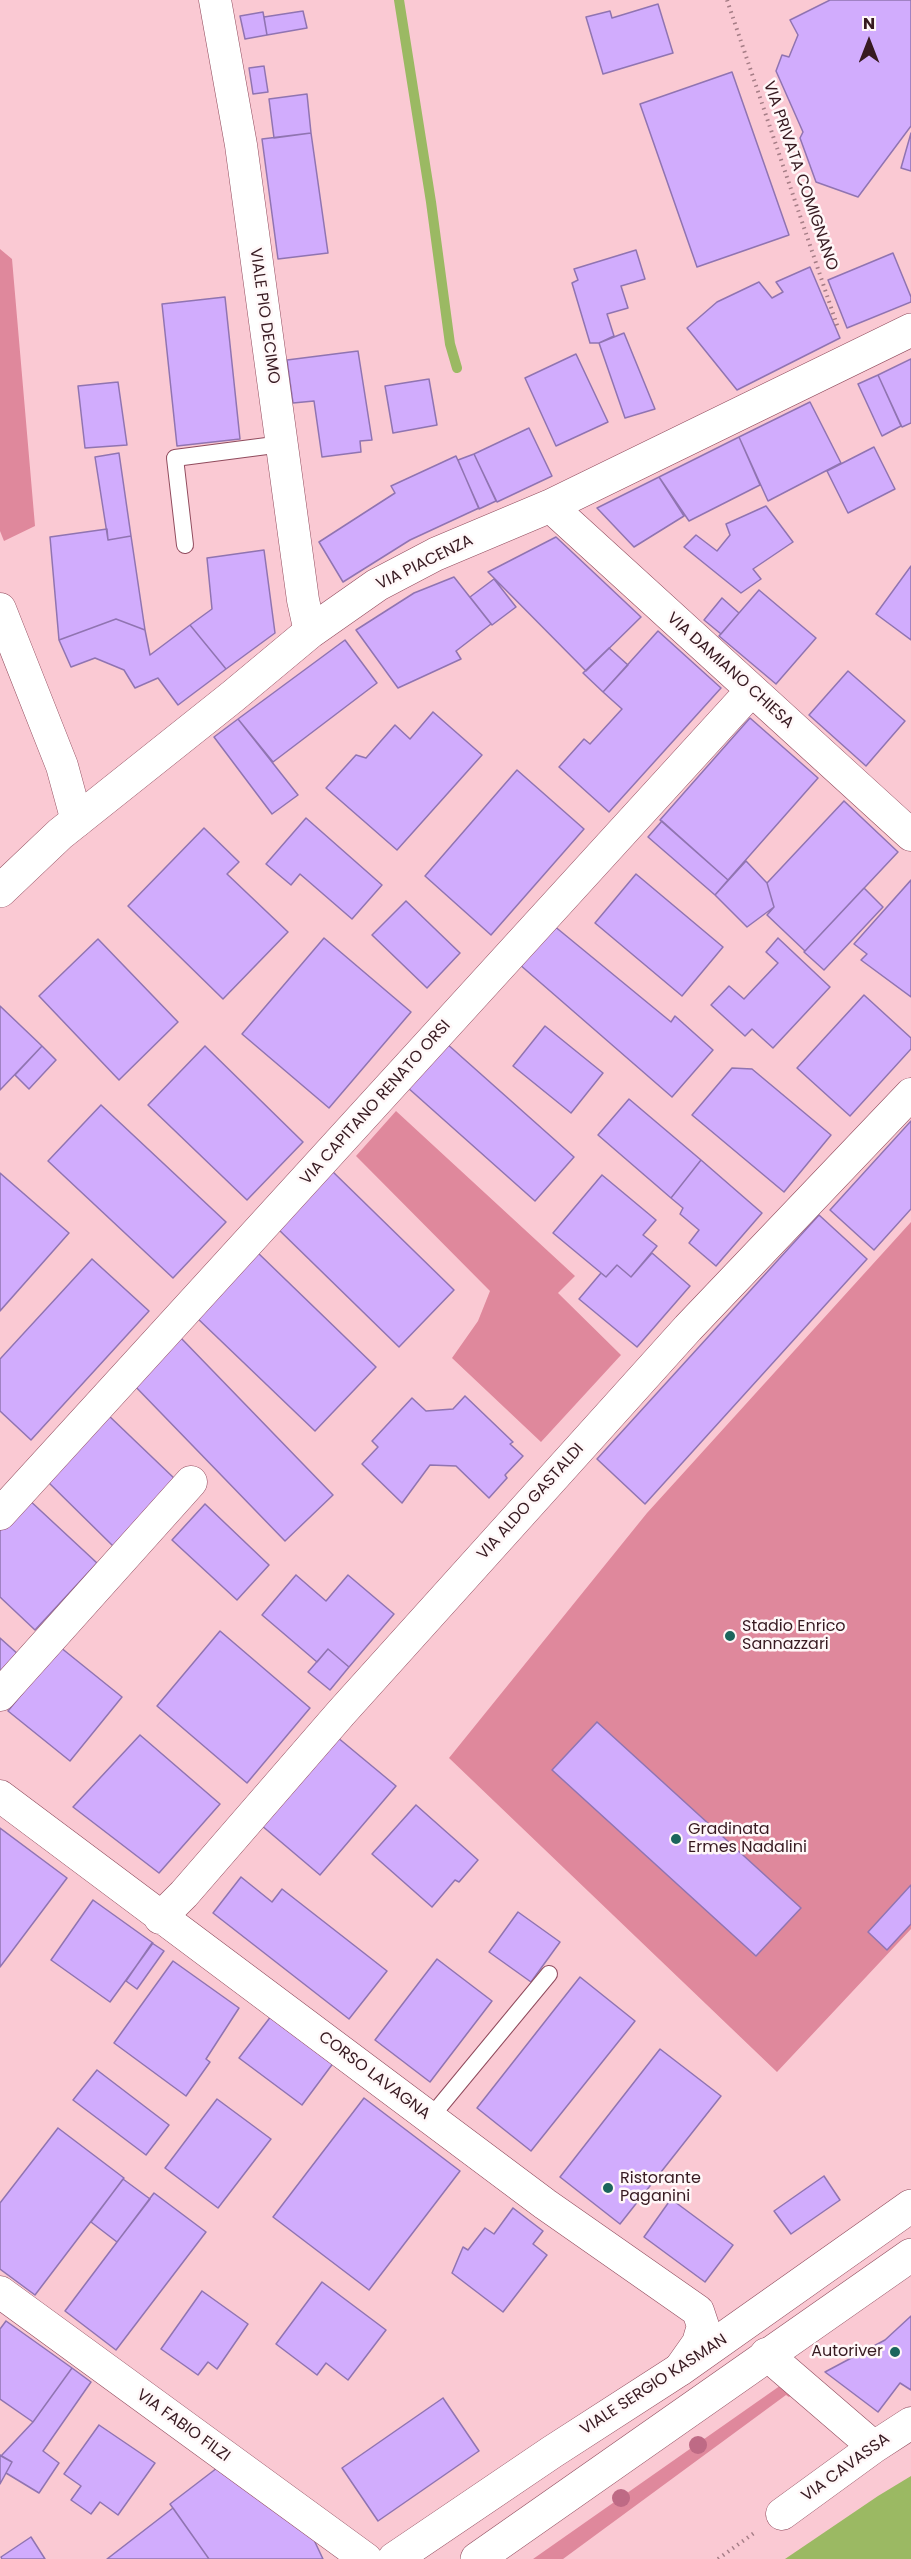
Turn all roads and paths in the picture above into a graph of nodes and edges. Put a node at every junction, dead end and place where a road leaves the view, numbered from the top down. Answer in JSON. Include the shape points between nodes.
{"nodes":[{"id":1,"x":215,"y":0,"type":"edge"},
{"id":2,"x":727,"y":0,"type":"edge"},
{"id":3,"x":911,"y":330,"type":"edge"},
{"id":4,"x":849,"y":360,"type":"junction"},
{"id":5,"x":282,"y":444,"type":"junction"},
{"id":6,"x":550,"y":506,"type":"junction"},
{"id":7,"x":184,"y":545,"type":"dead end"},
{"id":8,"x":0,"y":609,"type":"edge"},
{"id":9,"x":310,"y":632,"type":"junction"},
{"id":10,"x":751,"y":691,"type":"junction"},
{"id":11,"x":77,"y":821,"type":"junction"},
{"id":12,"x":911,"y":835,"type":"edge"},
{"id":13,"x":0,"y":891,"type":"edge"},
{"id":14,"x":911,"y":1094,"type":"edge"},
{"id":15,"x":191,"y":1482,"type":"dead end"},
{"id":16,"x":0,"y":1514,"type":"edge"},
{"id":17,"x":0,"y":1695,"type":"edge"},
{"id":18,"x":0,"y":1796,"type":"edge"},
{"id":19,"x":160,"y":1918,"type":"junction"},
{"id":20,"x":549,"y":1974,"type":"dead end"},
{"id":21,"x":430,"y":2118,"type":"junction"},
{"id":22,"x":911,"y":2206,"type":"edge"},
{"id":23,"x":911,"y":2255,"type":"edge"},
{"id":24,"x":0,"y":2292,"type":"edge"},
{"id":25,"x":766,"y":2354,"type":"junction"},
{"id":26,"x":679,"y":2370,"type":"junction"},
{"id":27,"x":911,"y":2423,"type":"edge"},
{"id":28,"x":874,"y":2447,"type":"junction"},
{"id":29,"x":782,"y":2514,"type":"joint"},
{"id":30,"x":366,"y":2559,"type":"edge"},
{"id":31,"x":393,"y":2559,"type":"edge"},
{"id":32,"x":477,"y":2559,"type":"edge"},
{"id":33,"x":717,"y":2559,"type":"edge"}],
"edges":[{"from":1,"to":5,"type":"street","name":"VIALE PIO DECIMO","via":[[241,145]]},
{"from":2,"to":4,"type":"path","name":"VIA PRIVATA COMIGNANO"},
{"from":3,"to":4,"type":"main road","name":"VIA PIACENZA"},
{"from":4,"to":6,"type":"main road","name":"VIA PIACENZA"},
{"from":5,"to":7,"type":"lane","via":[[175,458]]},
{"from":5,"to":9,"type":"street","name":"VIALE PIO DECIMO"},
{"from":6,"to":9,"type":"main road","name":"VIA PIACENZA","via":[[436,554],[377,585]]},
{"from":6,"to":10,"type":"street","name":"VIA DAMIANO CHIESA"},
{"from":8,"to":11,"type":"street","via":[[62,766]]},
{"from":9,"to":11,"type":"main road","name":"VIA PIACENZA"},
{"from":10,"to":12,"type":"street","name":"VIA DAMIANO CHIESA"},
{"from":10,"to":16,"type":"street","name":"VIA CAPITANO RENATO ORSI"},
{"from":11,"to":13,"type":"main road","name":"VIA PIACENZA"},
{"from":14,"to":19,"type":"street","name":"VIA ALDO GASTALDI","via":[[688,1328]]},
{"from":15,"to":17,"type":"street"},
{"from":18,"to":19,"type":"street","name":"CORSO LAVAGNA"},
{"from":19,"to":21,"type":"street","name":"CORSO LAVAGNA"},
{"from":20,"to":21,"type":"lane"},
{"from":21,"to":26,"type":"street","name":"CORSO LAVAGNA","via":[[698,2311],[703,2326],[701,2335]]},
{"from":22,"to":26,"type":"main road","name":"VIALE SERGIO KASMAN"},
{"from":23,"to":25,"type":"main road"},
{"from":24,"to":30,"type":"street","name":"VIA FABIO FILZI"},
{"from":25,"to":28,"type":"street"},
{"from":25,"to":32,"type":"main road"},
{"from":26,"to":31,"type":"main road","name":"VIALE SERGIO KASMAN"},
{"from":27,"to":28,"type":"street","name":"VIA CAVASSA"},
{"from":28,"to":29,"type":"street","name":"VIA CAVASSA"},
{"from":29,"to":33,"type":"path"}]}
